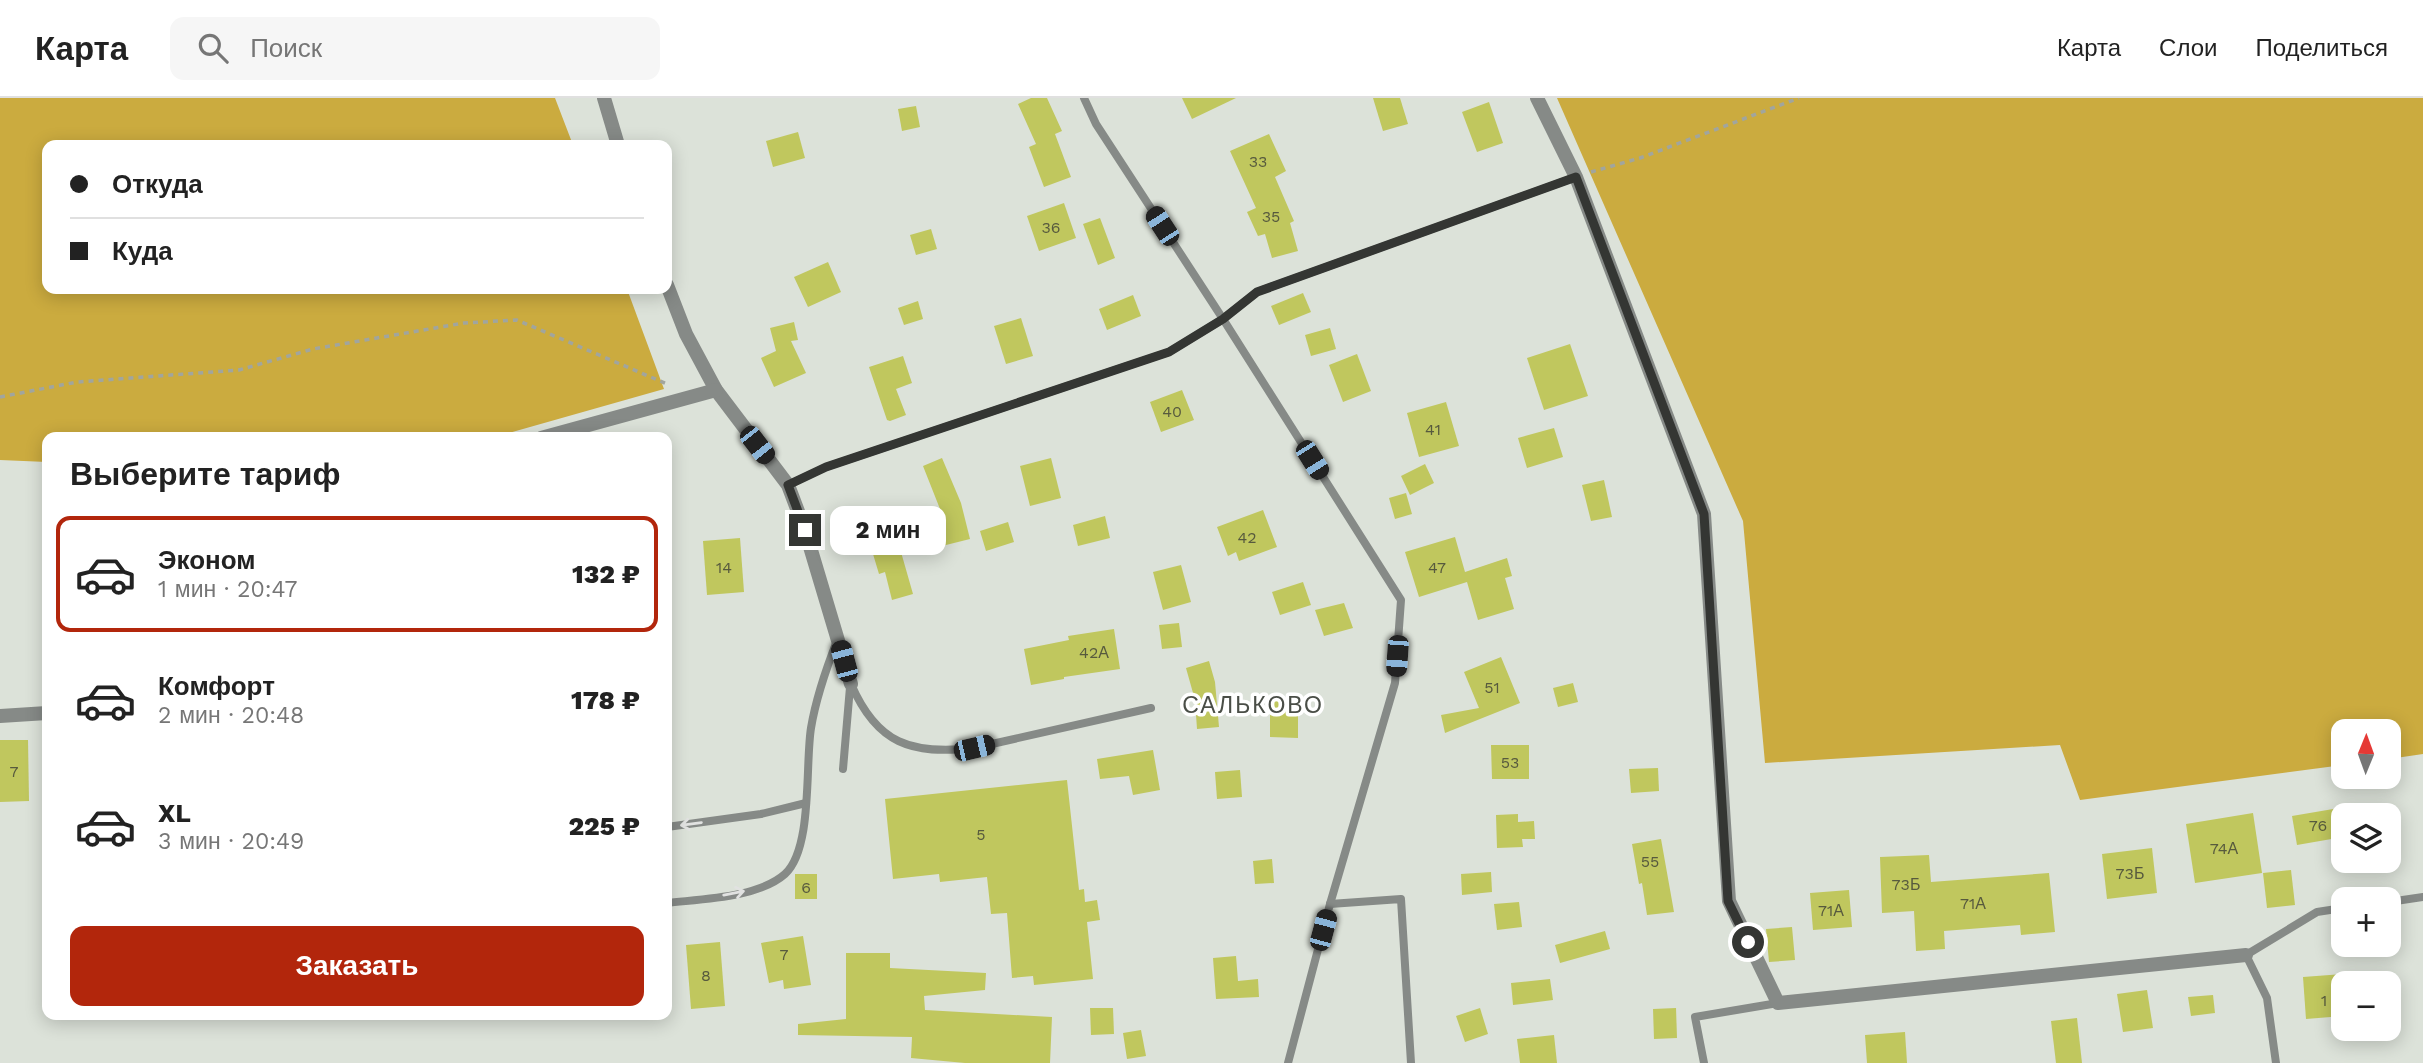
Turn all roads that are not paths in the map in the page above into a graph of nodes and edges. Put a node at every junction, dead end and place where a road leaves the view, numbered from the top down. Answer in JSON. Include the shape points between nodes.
{"nodes":[{"id":1,"x":604,"y":98,"type":"edge"},
{"id":2,"x":1084,"y":98,"type":"edge"},
{"id":3,"x":1537,"y":98,"type":"edge"},
{"id":4,"x":617,"y":140,"type":"edge"},
{"id":5,"x":1576,"y":177,"type":"junction"},
{"id":6,"x":671,"y":294,"type":"edge"},
{"id":7,"x":1223,"y":319,"type":"junction"},
{"id":8,"x":716,"y":390,"type":"junction"},
{"id":9,"x":563,"y":432,"type":"edge"},
{"id":10,"x":788,"y":485,"type":"junction"},
{"id":11,"x":838,"y":638,"type":"junction"},
{"id":12,"x":850,"y":684,"type":"junction"},
{"id":13,"x":1151,"y":708,"type":"dead end"},
{"id":14,"x":42,"y":713,"type":"edge"},
{"id":15,"x":0,"y":716,"type":"edge"},
{"id":16,"x":844,"y":769,"type":"dead end"},
{"id":17,"x":806,"y":803,"type":"junction"},
{"id":18,"x":672,"y":826,"type":"edge"},
{"id":19,"x":2423,"y":897,"type":"edge"},
{"id":20,"x":2401,"y":900,"type":"edge"},
{"id":21,"x":672,"y":902,"type":"edge"},
{"id":22,"x":1330,"y":904,"type":"junction"},
{"id":23,"x":2331,"y":910,"type":"edge"},
{"id":24,"x":2246,"y":955,"type":"junction"},
{"id":25,"x":1778,"y":1003,"type":"junction"},
{"id":26,"x":1288,"y":1063,"type":"edge"},
{"id":27,"x":1411,"y":1063,"type":"edge"},
{"id":28,"x":1704,"y":1063,"type":"edge"},
{"id":29,"x":2277,"y":1063,"type":"edge"}],
"edges":[{"from":1,"to":4,"type":"street"},
{"from":2,"to":7,"type":"lane","via":[[1096,124]]},
{"from":3,"to":5,"type":"street"},
{"from":5,"to":7,"type":"lane","via":[[1257,292]]},
{"from":5,"to":25,"type":"street","via":[[1704,514],[1728,901]]},
{"from":6,"to":8,"type":"street"},
{"from":7,"to":10,"type":"lane","via":[[1169,352],[826,467]]},
{"from":7,"to":22,"type":"lane","via":[[1401,600],[1395,683]]},
{"from":8,"to":9,"type":"street"},
{"from":8,"to":10,"type":"street"},
{"from":10,"to":11,"type":"street"},
{"from":11,"to":12,"type":"street"},
{"from":11,"to":17,"type":"lane","via":[[815,709]]},
{"from":12,"to":13,"type":"lane","via":[[860,706],[887,735],[905,745],[933,750],[974,748]]},
{"from":12,"to":16,"type":"lane"},
{"from":14,"to":15,"type":"street"},
{"from":17,"to":18,"type":"lane","one_way":true},
{"from":21,"to":17,"type":"lane","one_way":true,"via":[[759,888],[787,872],[801,843]]},
{"from":19,"to":20,"type":"lane"},
{"from":22,"to":26,"type":"lane"},
{"from":22,"to":27,"type":"lane","via":[[1401,900]]},
{"from":23,"to":24,"type":"lane","via":[[2317,912]]},
{"from":24,"to":25,"type":"street"},
{"from":24,"to":29,"type":"lane","via":[[2267,998]]},
{"from":25,"to":28,"type":"lane","via":[[1695,1017]]}]}
